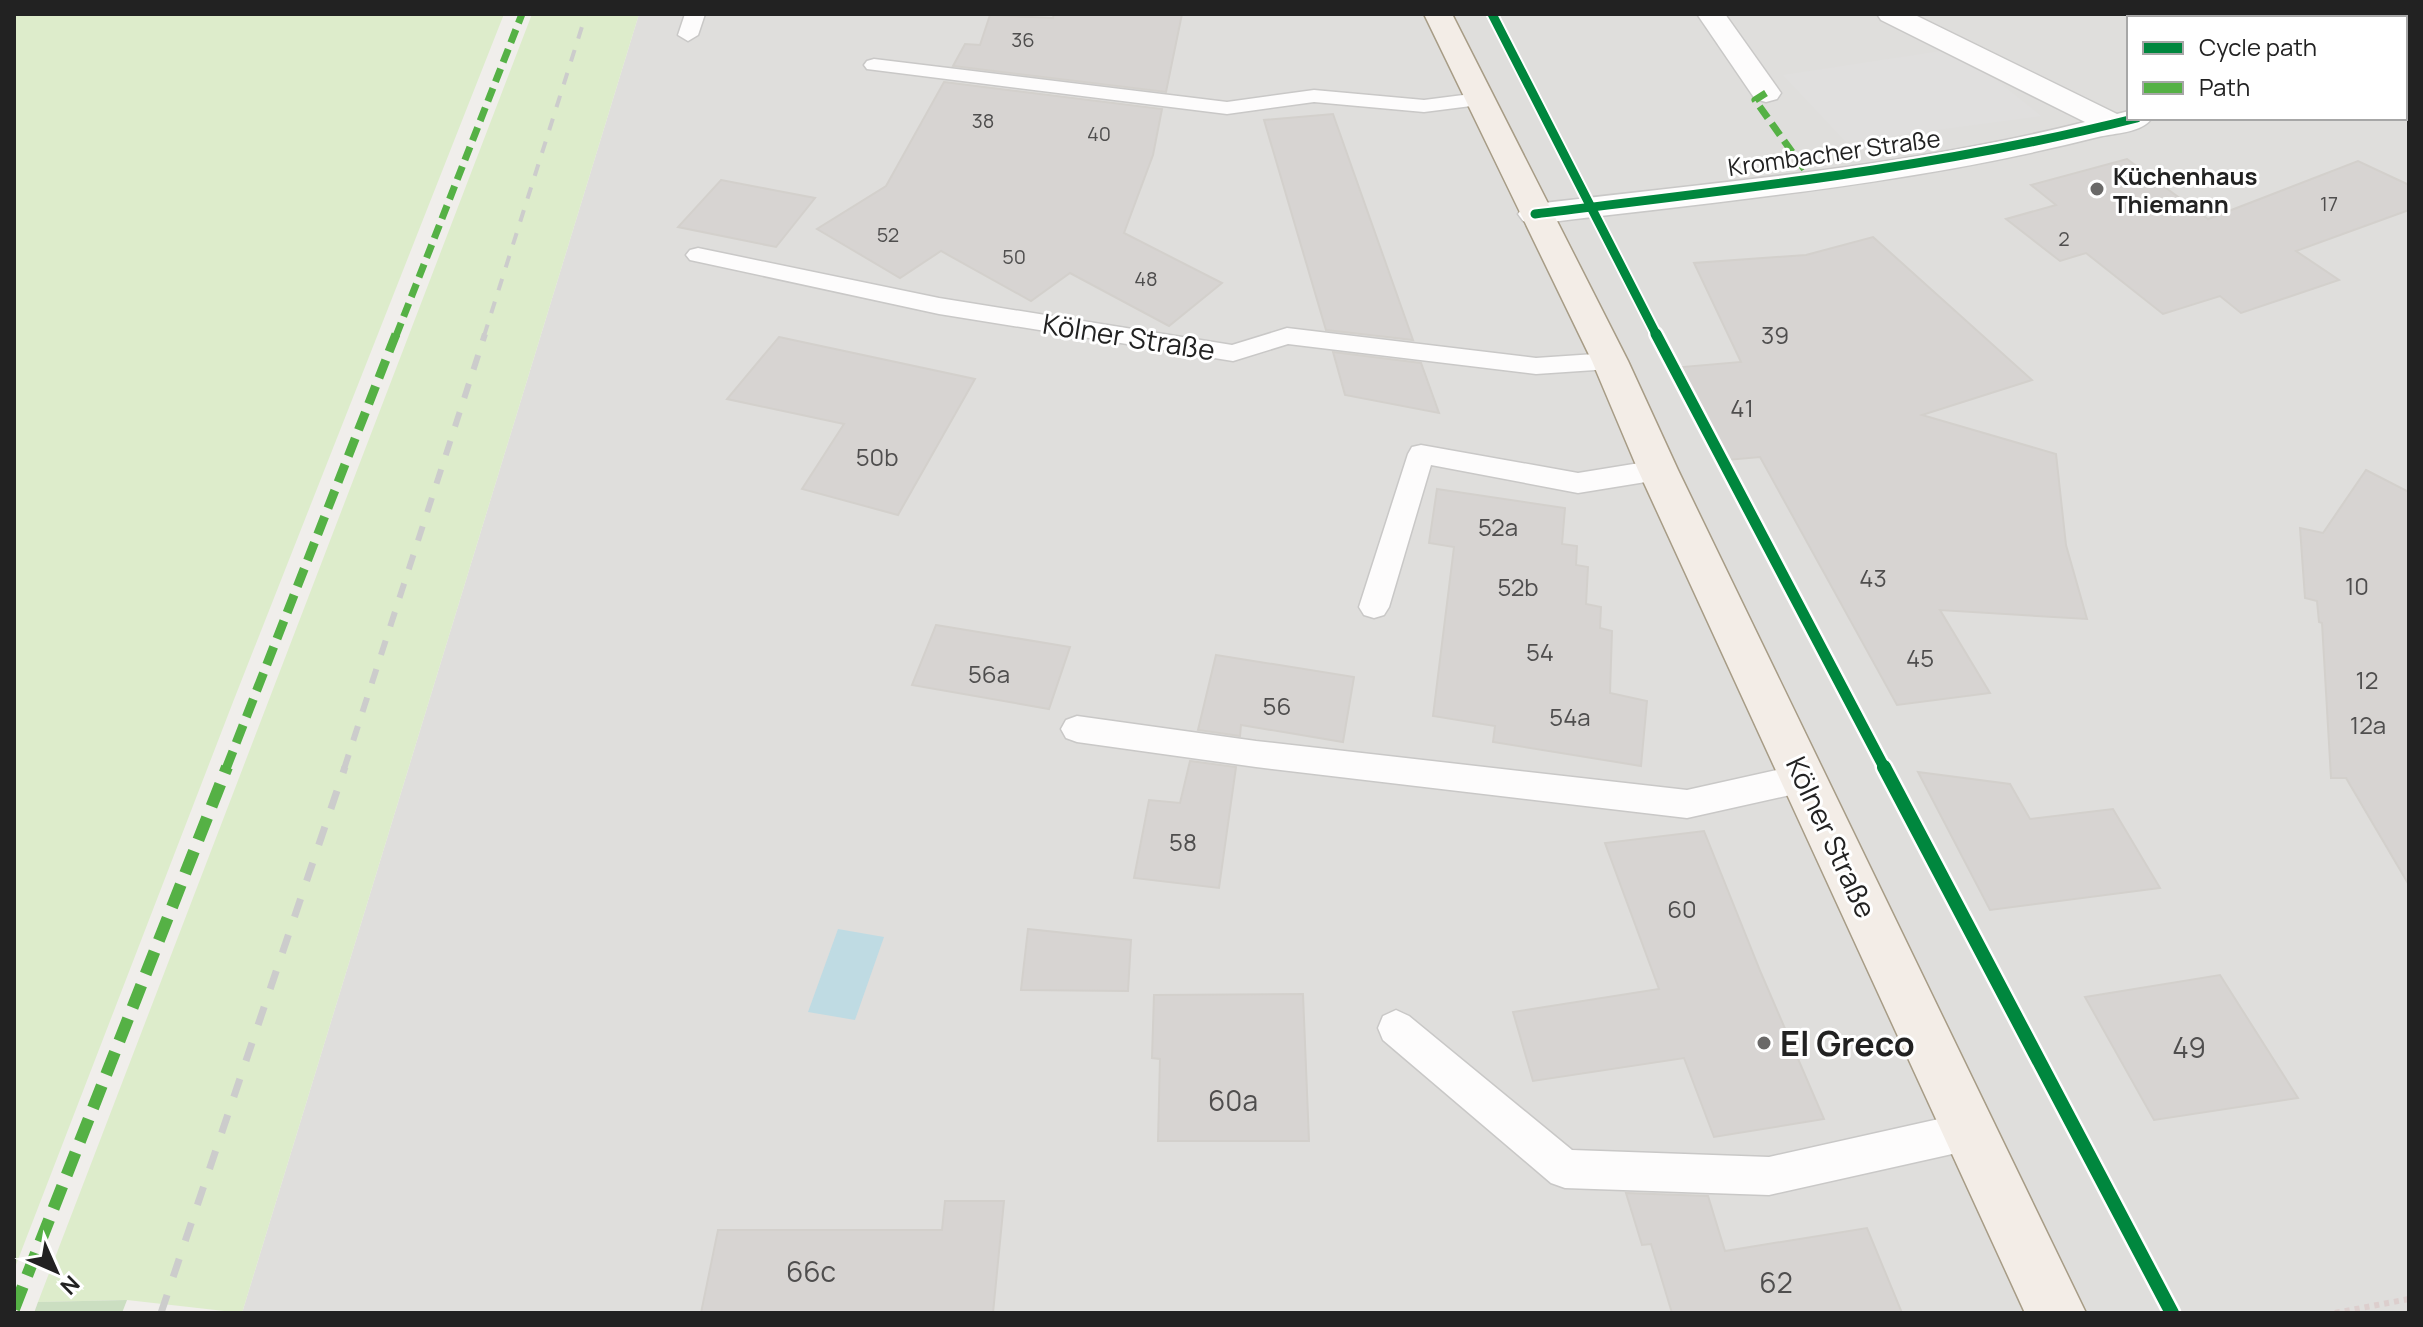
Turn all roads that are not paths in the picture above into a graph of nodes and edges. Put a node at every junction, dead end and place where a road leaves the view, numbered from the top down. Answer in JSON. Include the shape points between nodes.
{"nodes":[{"id":1,"x":695,"y":14,"type":"edge"},
{"id":2,"x":1438,"y":14,"type":"edge"},
{"id":3,"x":1711,"y":14,"type":"edge"},
{"id":4,"x":1891,"y":14,"type":"edge"},
{"id":5,"x":688,"y":35,"type":"dead end"},
{"id":6,"x":874,"y":65,"type":"dead end"},
{"id":7,"x":1766,"y":93,"type":"dead end"},
{"id":8,"x":1479,"y":99,"type":"junction"},
{"id":9,"x":2127,"y":122,"type":"edge"},
{"id":10,"x":1535,"y":214,"type":"junction"},
{"id":11,"x":698,"y":255,"type":"dead end"},
{"id":12,"x":1610,"y":361,"type":"junction"},
{"id":13,"x":1658,"y":470,"type":"junction"},
{"id":14,"x":1374,"y":607,"type":"dead end"},
{"id":15,"x":1077,"y":729,"type":"dead end"},
{"id":16,"x":1804,"y":778,"type":"junction"},
{"id":17,"x":1396,"y":1028,"type":"dead end"},
{"id":18,"x":1970,"y":1131,"type":"junction"},
{"id":19,"x":2056,"y":1313,"type":"edge"}],
"edges":[{"from":1,"to":5,"type":"lane"},
{"from":2,"to":8,"type":"main road","name":"Kölner Straße"},
{"from":3,"to":7,"type":"street"},
{"from":4,"to":9,"type":"street"},
{"from":6,"to":8,"type":"lane","via":[[1227,108],[1314,96],[1424,106]]},
{"from":8,"to":10,"type":"main road","name":"Kölner Straße"},
{"from":9,"to":10,"type":"street","name":"Krombacher Straße","via":[[2038,143],[1812,180]]},
{"from":10,"to":12,"type":"main road","name":"Kölner Straße"},
{"from":11,"to":12,"type":"lane","name":"Kölner Straße","via":[[939,306],[1233,353],[1287,336],[1536,366]]},
{"from":12,"to":13,"type":"main road","name":"Kölner Straße"},
{"from":13,"to":14,"type":"lane","via":[[1578,483],[1421,454]]},
{"from":13,"to":16,"type":"main road","name":"Kölner Straße"},
{"from":15,"to":16,"type":"lane","via":[[1687,804]]},
{"from":16,"to":18,"type":"main road","name":"Kölner Straße"},
{"from":17,"to":18,"type":"lane","via":[[1565,1169],[1769,1176]]},
{"from":18,"to":19,"type":"main road","name":"Kölner Straße"}]}
